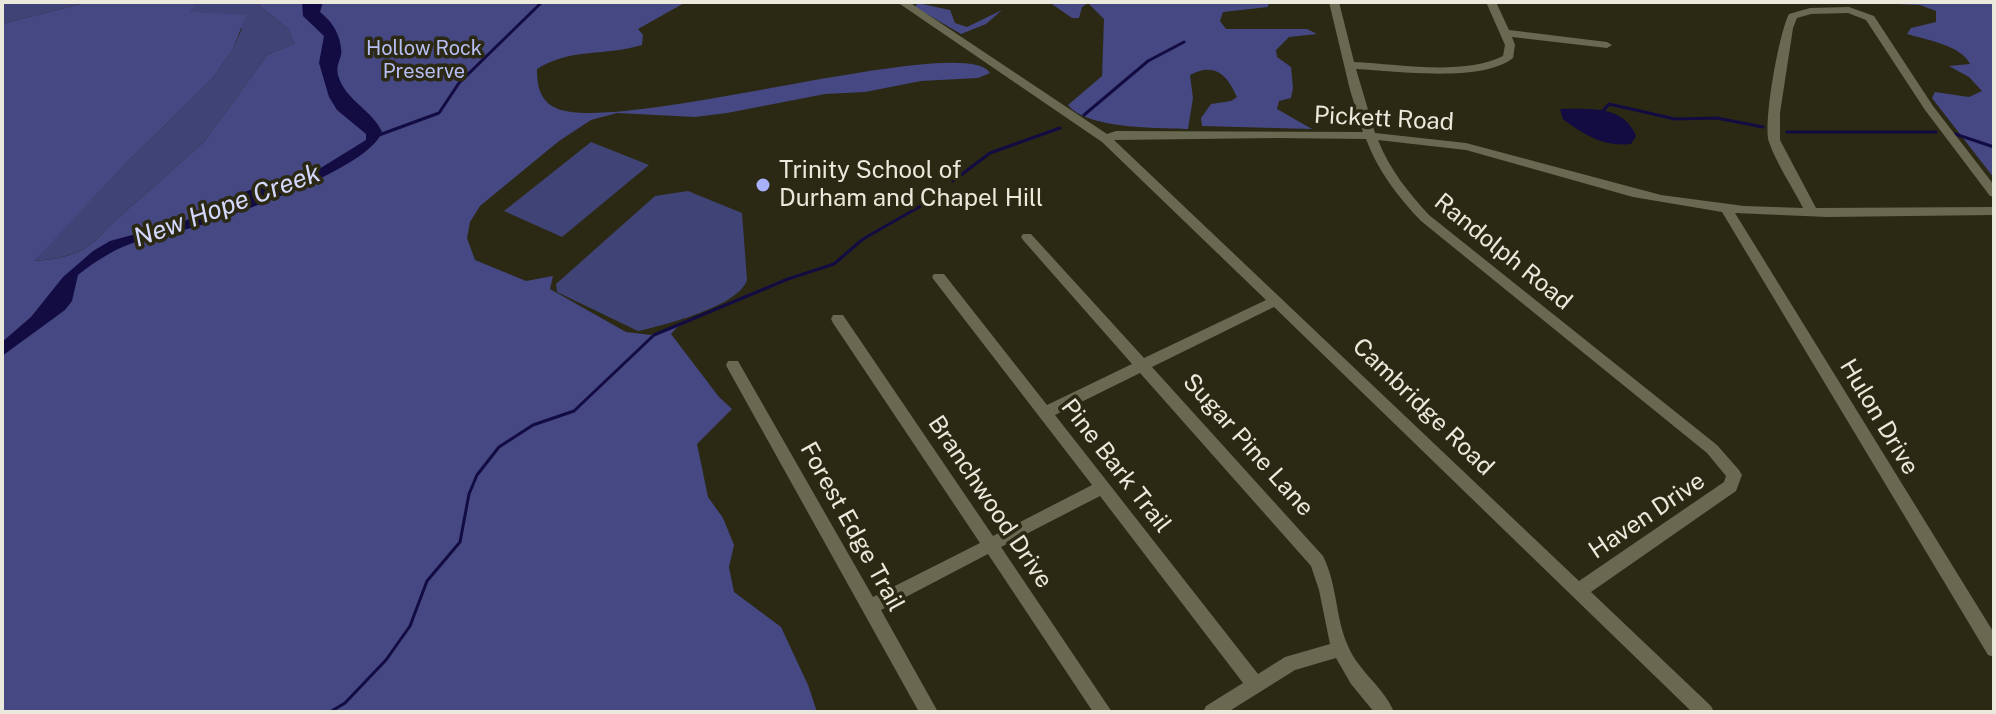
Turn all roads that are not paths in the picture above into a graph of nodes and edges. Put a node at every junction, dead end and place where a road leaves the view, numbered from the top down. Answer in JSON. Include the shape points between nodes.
{"nodes":[{"id":1,"x":902,"y":2,"type":"edge"},
{"id":2,"x":1334,"y":2,"type":"edge"},
{"id":3,"x":1491,"y":2,"type":"edge"},
{"id":4,"x":1505,"y":33,"type":"junction"},
{"id":5,"x":1607,"y":45,"type":"dead end"},
{"id":6,"x":1350,"y":65,"type":"junction"},
{"id":7,"x":1370,"y":137,"type":"junction"},
{"id":8,"x":1106,"y":139,"type":"junction"},
{"id":9,"x":1994,"y":193,"type":"edge"},
{"id":10,"x":1726,"y":208,"type":"junction"},
{"id":11,"x":1811,"y":211,"type":"junction"},
{"id":12,"x":1994,"y":211,"type":"edge"},
{"id":13,"x":1027,"y":237,"type":"dead end"},
{"id":14,"x":939,"y":277,"type":"dead end"},
{"id":15,"x":1277,"y":300,"type":"junction"},
{"id":16,"x":838,"y":319,"type":"dead end"},
{"id":17,"x":733,"y":365,"type":"dead end"},
{"id":18,"x":1144,"y":365,"type":"junction"},
{"id":19,"x":1045,"y":413,"type":"junction"},
{"id":20,"x":1734,"y":475,"type":"joint"},
{"id":21,"x":1102,"y":487,"type":"junction"},
{"id":22,"x":990,"y":545,"type":"junction"},
{"id":23,"x":1578,"y":591,"type":"junction"},
{"id":24,"x":869,"y":608,"type":"junction"},
{"id":25,"x":1340,"y":649,"type":"junction"},
{"id":26,"x":1994,"y":649,"type":"edge"},
{"id":27,"x":1256,"y":685,"type":"junction"},
{"id":28,"x":929,"y":712,"type":"edge"},
{"id":29,"x":1103,"y":712,"type":"edge"},
{"id":30,"x":1212,"y":712,"type":"edge"},
{"id":31,"x":1385,"y":712,"type":"edge"},
{"id":32,"x":1705,"y":712,"type":"edge"}],
"edges":[{"from":1,"to":8,"type":"street"},
{"from":2,"to":6,"type":"street","name":"Randolph Road"},
{"from":3,"to":4,"type":"street"},
{"from":4,"to":5,"type":"street"},
{"from":4,"to":6,"type":"street","via":[[1508,58],[1490,67]]},
{"from":6,"to":7,"type":"street","name":"Randolph Road"},
{"from":7,"to":8,"type":"street","name":"Pickett Road"},
{"from":7,"to":10,"type":"street","name":"Pickett Road","via":[[1455,144],[1635,194]]},
{"from":7,"to":20,"type":"street","name":"Randolph Road","via":[[1389,179],[1417,211],[1712,449]]},
{"from":8,"to":15,"type":"street","name":"Cambridge Road"},
{"from":9,"to":11,"type":"street","via":[[1870,18],[1849,10],[1804,12],[1793,16],[1788,28],[1773,132],[1781,158]]},
{"from":10,"to":11,"type":"street","name":"Pickett Road"},
{"from":10,"to":26,"type":"street","name":"Hulon Drive"},
{"from":11,"to":12,"type":"street","name":"Pickett Road"},
{"from":13,"to":18,"type":"street","name":"Sugar Pine Lane"},
{"from":14,"to":19,"type":"street","name":"Pine Bark Trail"},
{"from":15,"to":18,"type":"street"},
{"from":15,"to":23,"type":"street","name":"Cambridge Road"},
{"from":16,"to":22,"type":"street","name":"Branchwood Drive"},
{"from":17,"to":24,"type":"street","name":"Forest Edge Trail"},
{"from":18,"to":19,"type":"street"},
{"from":18,"to":25,"type":"street","name":"Sugar Pine Lane","via":[[1317,561],[1327,582]]},
{"from":19,"to":21,"type":"street","name":"Pine Bark Trail"},
{"from":20,"to":23,"type":"street","name":"Haven Drive","via":[[1731,486],[1713,500]]},
{"from":21,"to":22,"type":"street"},
{"from":21,"to":27,"type":"street","name":"Pine Bark Trail"},
{"from":22,"to":24,"type":"street"},
{"from":22,"to":29,"type":"street","name":"Branchwood Drive"},
{"from":23,"to":32,"type":"street","name":"Cambridge Road"},
{"from":24,"to":28,"type":"street","name":"Forest Edge Trail"},
{"from":25,"to":27,"type":"street","via":[[1308,656]]},
{"from":25,"to":31,"type":"street","name":"Sugar Pine Lane"},
{"from":27,"to":30,"type":"street"}]}
